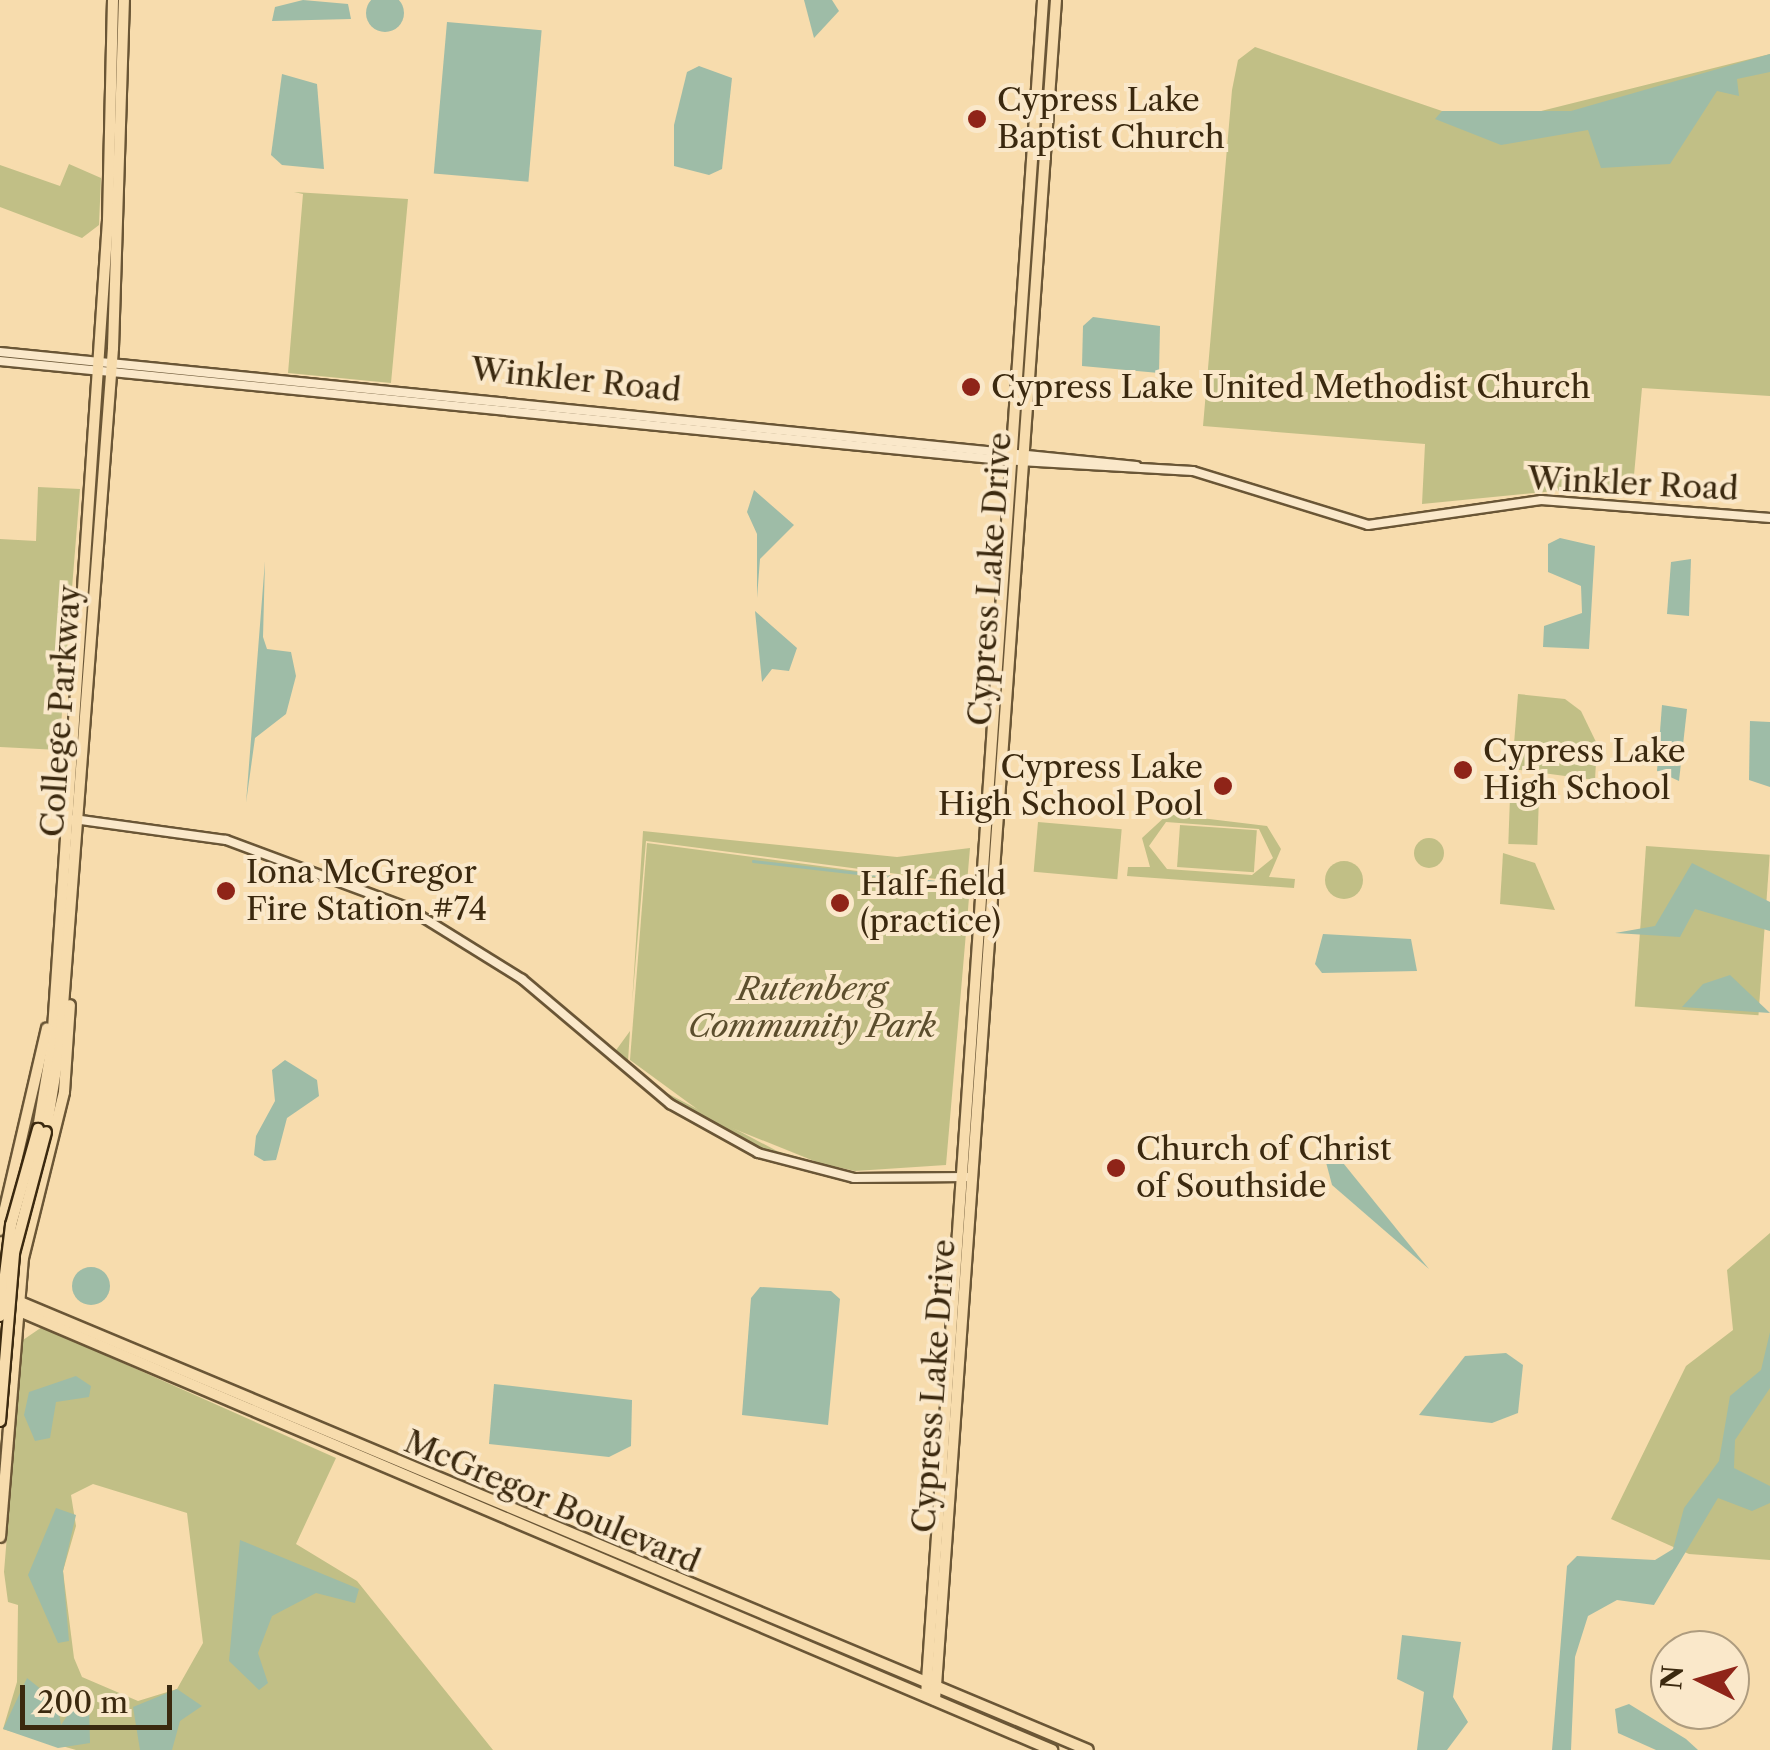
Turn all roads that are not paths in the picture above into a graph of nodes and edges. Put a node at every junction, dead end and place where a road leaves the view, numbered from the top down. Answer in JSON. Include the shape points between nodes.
{"nodes":[{"id":1,"x":112,"y":0,"type":"edge"},
{"id":2,"x":124,"y":0,"type":"edge"},
{"id":3,"x":1043,"y":0,"type":"edge"},
{"id":4,"x":1056,"y":0,"type":"edge"},
{"id":5,"x":0,"y":352,"type":"edge"},
{"id":6,"x":0,"y":361,"type":"edge"},
{"id":7,"x":98,"y":362,"type":"junction"},
{"id":8,"x":112,"y":364,"type":"junction"},
{"id":9,"x":876,"y":435,"type":"junction"},
{"id":10,"x":830,"y":441,"type":"junction"},
{"id":11,"x":1017,"y":456,"type":"junction"},
{"id":12,"x":90,"y":475,"type":"junction"},
{"id":13,"x":104,"y":476,"type":"junction"},
{"id":14,"x":1770,"y":518,"type":"edge"},
{"id":15,"x":65,"y":817,"type":"junction"},
{"id":16,"x":78,"y":818,"type":"junction"},
{"id":17,"x":62,"y":956,"type":"junction"},
{"id":18,"x":42,"y":1130,"type":"junction"},
{"id":19,"x":959,"y":1176,"type":"junction"},
{"id":20,"x":974,"y":1177,"type":"junction"},
{"id":21,"x":0,"y":1230,"type":"edge"},
{"id":22,"x":0,"y":1263,"type":"edge"},
{"id":23,"x":22,"y":1267,"type":"junction"},
{"id":24,"x":6,"y":1302,"type":"edge"},
{"id":25,"x":49,"y":1319,"type":"junction"},
{"id":26,"x":0,"y":1330,"type":"edge"},
{"id":27,"x":16,"y":1336,"type":"junction"},
{"id":28,"x":945,"y":1384,"type":"junction"},
{"id":29,"x":958,"y":1386,"type":"junction"},
{"id":30,"x":0,"y":1421,"type":"edge"},
{"id":31,"x":3,"y":1464,"type":"edge"},
{"id":32,"x":0,"y":1537,"type":"edge"},
{"id":33,"x":931,"y":1692,"type":"junction"},
{"id":34,"x":1048,"y":1748,"type":"edge"},
{"id":35,"x":1062,"y":1750,"type":"edge"},
{"id":36,"x":1088,"y":1750,"type":"edge"}],
"edges":[{"from":1,"to":7,"type":"main road","name":"College Parkway"},
{"from":2,"to":8,"type":"main road","name":"College Parkway"},
{"from":3,"to":11,"type":"main road","name":"Cypress Lake Drive"},
{"from":4,"to":11,"type":"main road","name":"Cypress Lake Drive"},
{"from":5,"to":7,"type":"street","name":"Winkler Road"},
{"from":6,"to":7,"type":"street","name":"Winkler Road"},
{"from":7,"to":8,"type":"street","name":"Winkler Road"},
{"from":7,"to":12,"type":"main road","name":"College Parkway"},
{"from":8,"to":9,"type":"street","name":"Winkler Road"},
{"from":8,"to":10,"type":"street","name":"Winkler Road"},
{"from":8,"to":13,"type":"main road","name":"College Parkway"},
{"from":9,"to":10,"type":"street"},
{"from":9,"to":11,"type":"street","name":"Winkler Road"},
{"from":10,"to":11,"type":"street","name":"Winkler Road"},
{"from":11,"to":14,"type":"street","name":"Winkler Road","via":[[1218,476],[1368,525],[1541,500]]},
{"from":11,"to":19,"type":"main road","name":"Cypress Lake Drive"},
{"from":11,"to":20,"type":"main road","name":"Cypress Lake Drive"},
{"from":12,"to":13,"type":"main road"},
{"from":12,"to":15,"type":"main road","name":"College Parkway"},
{"from":13,"to":16,"type":"main road","name":"College Parkway"},
{"from":15,"to":16,"type":"street"},
{"from":15,"to":17,"type":"main road","name":"College Parkway"},
{"from":16,"to":17,"type":"main road","name":"College Parkway"},
{"from":16,"to":19,"type":"street","via":[[226,840],[406,908],[522,979],[670,1104],[758,1153],[854,1178]]},
{"from":17,"to":18,"type":"main road","name":"College Parkway"},
{"from":17,"to":21,"type":"main road","via":[[35,1104]]},
{"from":17,"to":23,"type":"main road","via":[[65,1080]]},
{"from":18,"to":24,"type":"main road","name":"College Parkway","bridge":true,"via":[[11,1226]]},
{"from":18,"to":30,"type":"main road","name":"College Parkway","bridge":true,"via":[[14,1253]]},
{"from":19,"to":20,"type":"street"},
{"from":19,"to":28,"type":"main road","name":"Cypress Lake Drive"},
{"from":20,"to":29,"type":"main road","name":"Cypress Lake Drive"},
{"from":22,"to":23,"type":"main road"},
{"from":23,"to":24,"type":"main road"},
{"from":23,"to":25,"type":"main road","via":[[27,1292]]},
{"from":24,"to":25,"type":"main road","name":"McGregor Boulevard"},
{"from":24,"to":27,"type":"main road"},
{"from":25,"to":27,"type":"main road","via":[[24,1326]]},
{"from":25,"to":33,"type":"main road","name":"McGregor Boulevard"},
{"from":26,"to":27,"type":"main road"},
{"from":27,"to":31,"type":"main road"},
{"from":28,"to":29,"type":"main road"},
{"from":28,"to":33,"type":"main road","name":"Cypress Lake Drive"},
{"from":29,"to":33,"type":"main road","name":"Cypress Lake Drive"},
{"from":31,"to":32,"type":"main road"},
{"from":33,"to":34,"type":"main road","name":"McGregor Boulevard"},
{"from":33,"to":36,"type":"main road","name":"McGregor Boulevard"},
{"from":34,"to":35,"type":"main road","name":"McGregor Boulevard"}]}
